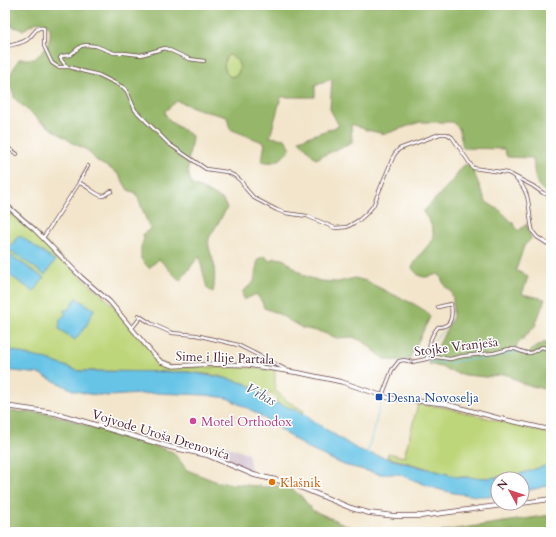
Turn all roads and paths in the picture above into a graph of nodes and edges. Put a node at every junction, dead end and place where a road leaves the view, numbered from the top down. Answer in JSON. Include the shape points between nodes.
{"nodes":[{"id":1,"x":5,"y":47,"type":"edge"},
{"id":2,"x":204,"y":61,"type":"dead end"},
{"id":3,"x":66,"y":66,"type":"junction"},
{"id":4,"x":5,"y":146,"type":"edge"},
{"id":5,"x":17,"y":154,"type":"dead end"},
{"id":6,"x":88,"y":166,"type":"dead end"},
{"id":7,"x":513,"y":176,"type":"junction"},
{"id":8,"x":79,"y":183,"type":"junction"},
{"id":9,"x":112,"y":191,"type":"dead end"},
{"id":10,"x":551,"y":196,"type":"edge"},
{"id":11,"x":5,"y":204,"type":"edge"},
{"id":12,"x":43,"y":238,"type":"junction"},
{"id":13,"x":551,"y":246,"type":"edge"},
{"id":14,"x":438,"y":307,"type":"dead end"},
{"id":15,"x":138,"y":315,"type":"dead end"},
{"id":16,"x":141,"y":317,"type":"junction"},
{"id":17,"x":132,"y":328,"type":"junction"},
{"id":18,"x":551,"y":350,"type":"edge"},
{"id":19,"x":426,"y":359,"type":"junction"},
{"id":20,"x":285,"y":370,"type":"junction"},
{"id":21,"x":382,"y":396,"type":"junction"},
{"id":22,"x":5,"y":406,"type":"edge"},
{"id":23,"x":551,"y":430,"type":"edge"},
{"id":24,"x":551,"y":499,"type":"edge"},
{"id":25,"x":530,"y":502,"type":"edge"},
{"id":26,"x":490,"y":507,"type":"edge"}],
"edges":[{"from":1,"to":3,"type":"street","via":[[28,39],[38,28],[42,28],[45,30],[44,46],[50,61],[58,67]]},
{"from":2,"to":3,"type":"street","via":[[189,59],[165,48],[141,55],[114,53],[86,45],[60,58]]},
{"from":3,"to":7,"type":"street","via":[[99,75],[123,87],[135,110],[169,144],[206,169],[227,172],[234,176],[254,198],[277,210],[307,216],[335,228],[347,227],[371,209],[396,151],[436,135],[447,134],[452,137],[473,168],[504,172]]},
{"from":4,"to":5,"type":"street"},
{"from":6,"to":8,"type":"street"},
{"from":7,"to":10,"type":"street"},
{"from":7,"to":13,"type":"street","via":[[523,185],[527,194],[533,232]]},
{"from":8,"to":9,"type":"street","via":[[102,196]]},
{"from":8,"to":12,"type":"street"},
{"from":11,"to":12,"type":"street","name":"Sime i Ilije Partala"},
{"from":12,"to":17,"type":"street","name":"Sime i Ilije Partala","via":[[110,302]]},
{"from":14,"to":19,"type":"street","via":[[451,304],[452,317],[445,326],[440,326],[435,331]]},
{"from":15,"to":16,"type":"street"},
{"from":16,"to":17,"type":"street"},
{"from":16,"to":20,"type":"street","via":[[172,333],[196,335],[238,345]]},
{"from":17,"to":20,"type":"street","name":"Sime i Ilije Partala","via":[[165,364],[248,365]]},
{"from":18,"to":19,"type":"street","name":"Stojke Vranješa","via":[[542,347],[526,353],[509,349],[450,359]]},
{"from":19,"to":21,"type":"street","name":"Stojke Vranješa","via":[[412,362],[404,360],[397,363]]},
{"from":20,"to":21,"type":"street","name":"Sime i Ilije Partala","via":[[335,380]]},
{"from":21,"to":23,"type":"street","name":"Sime i Ilije Partala","via":[[449,404]]},
{"from":22,"to":26,"type":"main road","name":"Vojvode Uroša Drenovića","via":[[55,413],[207,456],[254,475],[294,484],[351,508],[370,513],[426,516]]},
{"from":24,"to":25,"type":"main road"}]}
